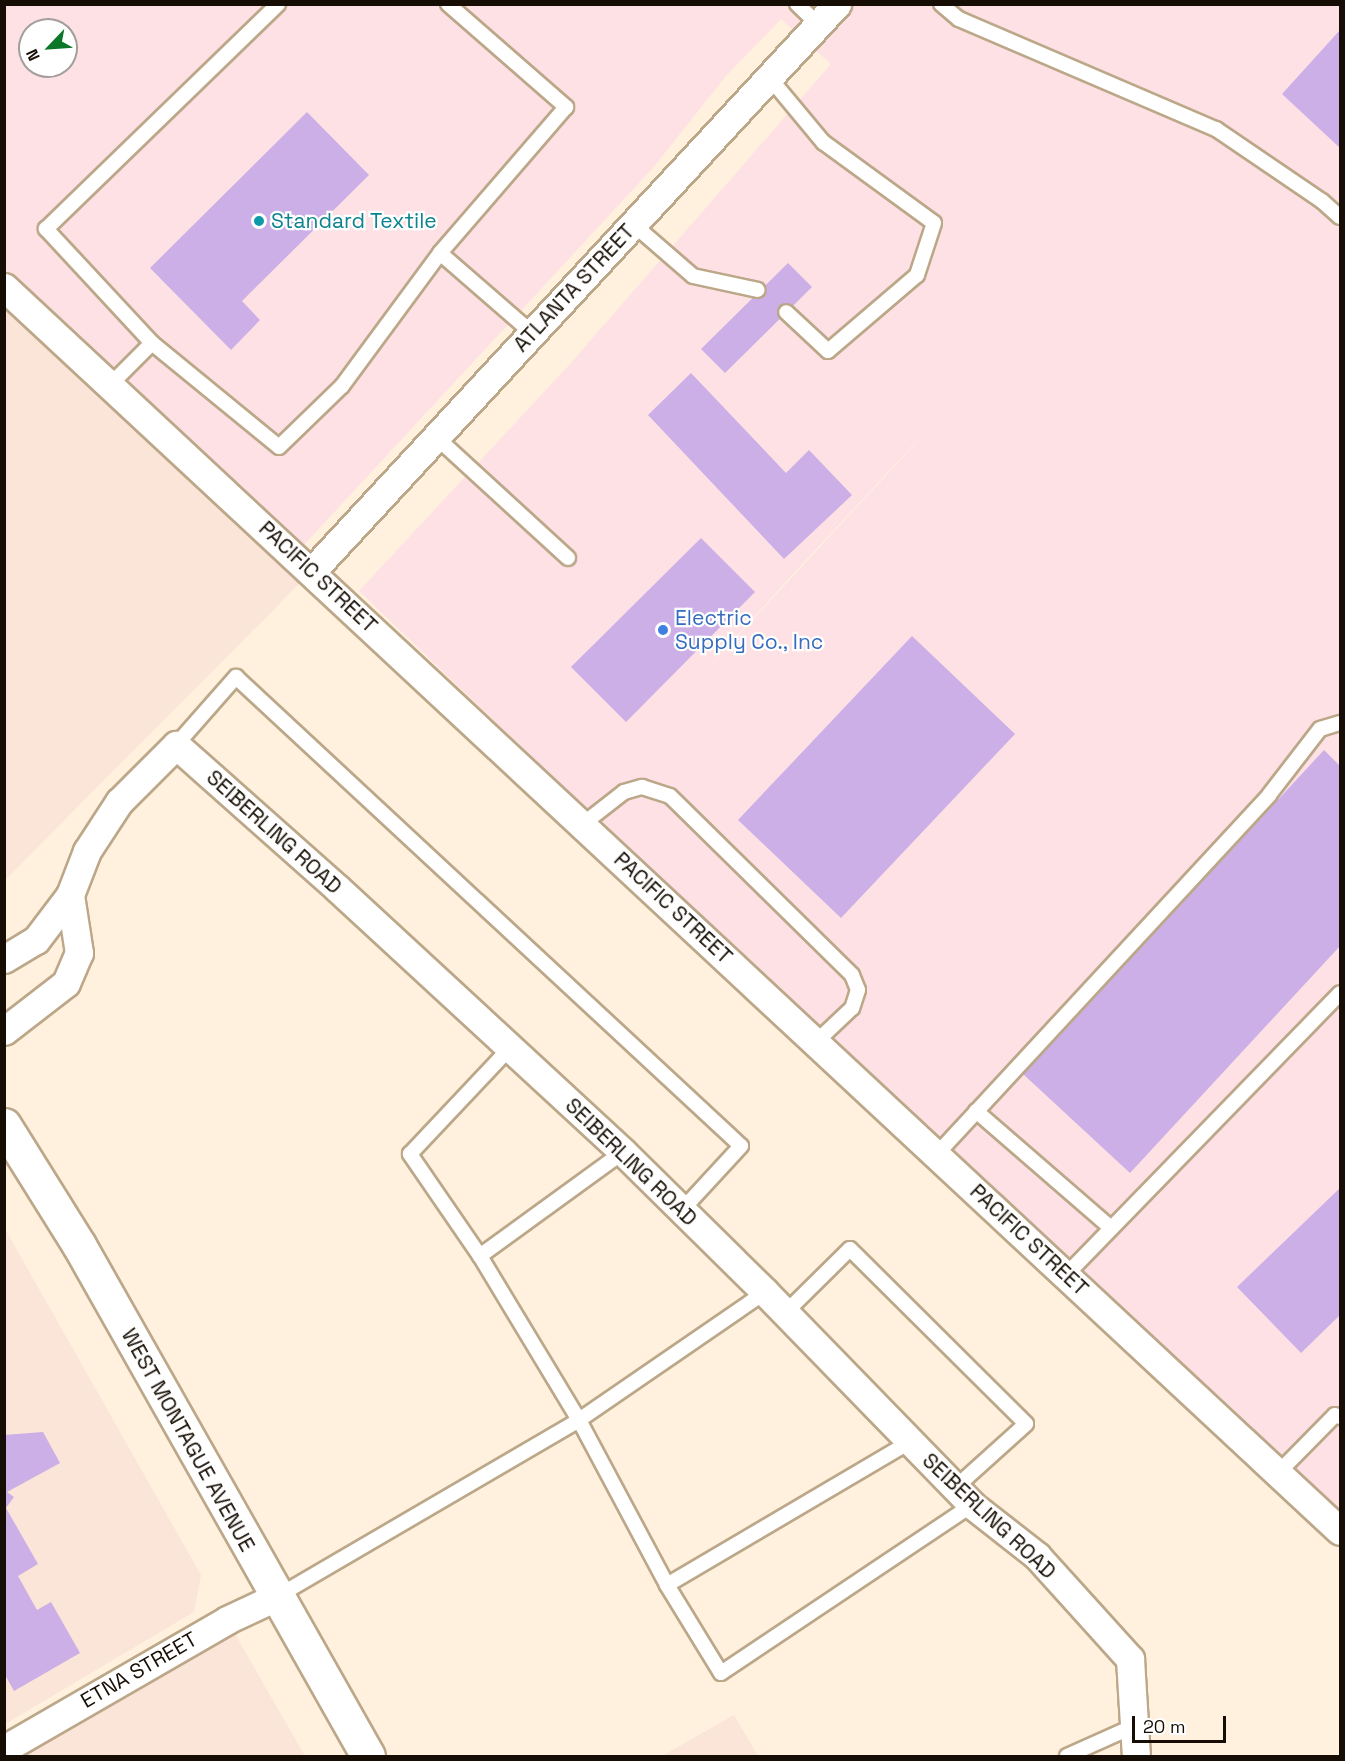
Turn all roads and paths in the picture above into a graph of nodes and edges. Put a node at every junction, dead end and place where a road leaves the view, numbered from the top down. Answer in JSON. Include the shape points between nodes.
{"nodes":[{"id":1,"x":278,"y":4,"type":"edge"},
{"id":2,"x":448,"y":4,"type":"edge"},
{"id":3,"x":797,"y":4,"type":"edge"},
{"id":4,"x":837,"y":4,"type":"edge"},
{"id":5,"x":941,"y":4,"type":"edge"},
{"id":6,"x":818,"y":24,"type":"junction"},
{"id":7,"x":769,"y":77,"type":"junction"},
{"id":8,"x":1341,"y":217,"type":"edge"},
{"id":9,"x":633,"y":224,"type":"junction"},
{"id":10,"x":440,"y":253,"type":"junction"},
{"id":11,"x":4,"y":287,"type":"edge"},
{"id":12,"x":758,"y":290,"type":"dead end"},
{"id":13,"x":786,"y":312,"type":"dead end"},
{"id":14,"x":532,"y":333,"type":"junction"},
{"id":15,"x":152,"y":344,"type":"junction"},
{"id":16,"x":110,"y":385,"type":"junction"},
{"id":17,"x":436,"y":437,"type":"junction"},
{"id":18,"x":568,"y":558,"type":"dead end"},
{"id":19,"x":312,"y":571,"type":"junction"},
{"id":20,"x":1341,"y":723,"type":"edge"},
{"id":21,"x":176,"y":745,"type":"junction"},
{"id":22,"x":583,"y":824,"type":"junction"},
{"id":23,"x":70,"y":895,"type":"junction"},
{"id":24,"x":4,"y":959,"type":"edge"},
{"id":25,"x":1341,"y":993,"type":"edge"},
{"id":26,"x":4,"y":1031,"type":"edge"},
{"id":27,"x":816,"y":1042,"type":"junction"},
{"id":28,"x":510,"y":1048,"type":"junction"},
{"id":29,"x":976,"y":1111,"type":"junction"},
{"id":30,"x":4,"y":1125,"type":"edge"},
{"id":31,"x":623,"y":1152,"type":"junction"},
{"id":32,"x":937,"y":1154,"type":"junction"},
{"id":33,"x":682,"y":1210,"type":"junction"},
{"id":34,"x":1111,"y":1228,"type":"junction"},
{"id":35,"x":480,"y":1256,"type":"junction"},
{"id":36,"x":1066,"y":1275,"type":"junction"},
{"id":37,"x":765,"y":1292,"type":"junction"},
{"id":38,"x":785,"y":1313,"type":"junction"},
{"id":39,"x":1341,"y":1417,"type":"edge"},
{"id":40,"x":579,"y":1420,"type":"junction"},
{"id":41,"x":910,"y":1442,"type":"junction"},
{"id":42,"x":1278,"y":1473,"type":"junction"},
{"id":43,"x":963,"y":1497,"type":"junction"},
{"id":44,"x":1341,"y":1531,"type":"edge"},
{"id":45,"x":667,"y":1585,"type":"junction"},
{"id":46,"x":276,"y":1597,"type":"junction"},
{"id":47,"x":1134,"y":1726,"type":"junction"},
{"id":48,"x":4,"y":1749,"type":"edge"},
{"id":49,"x":368,"y":1756,"type":"edge"},
{"id":50,"x":1067,"y":1756,"type":"edge"},
{"id":51,"x":1136,"y":1756,"type":"edge"}],
"edges":[{"from":1,"to":15,"type":"lane","via":[[46,230]]},
{"from":2,"to":10,"type":"lane","via":[[566,107]]},
{"from":3,"to":6,"type":"lane"},
{"from":4,"to":6,"type":"street","name":"ATLANTA STREET"},
{"from":5,"to":8,"type":"lane","via":[[959,19],[1216,129]]},
{"from":6,"to":7,"type":"street","name":"ATLANTA STREET"},
{"from":7,"to":9,"type":"street","name":"ATLANTA STREET"},
{"from":7,"to":13,"type":"lane","via":[[823,142],[934,223],[917,275],[828,351]]},
{"from":9,"to":12,"type":"lane","via":[[693,276]]},
{"from":9,"to":14,"type":"street","name":"ATLANTA STREET"},
{"from":10,"to":14,"type":"lane"},
{"from":10,"to":15,"type":"lane","via":[[342,386],[279,447]]},
{"from":11,"to":16,"type":"street","name":"PACIFIC STREET"},
{"from":14,"to":17,"type":"street","name":"ATLANTA STREET"},
{"from":15,"to":16,"type":"lane"},
{"from":16,"to":19,"type":"street","name":"PACIFIC STREET"},
{"from":17,"to":18,"type":"lane"},
{"from":17,"to":19,"type":"street","name":"ATLANTA STREET"},
{"from":19,"to":22,"type":"street","name":"PACIFIC STREET"},
{"from":20,"to":29,"type":"lane","via":[[1320,729],[1269,795]]},
{"from":21,"to":23,"type":"street","via":[[119,802],[87,851]]},
{"from":21,"to":28,"type":"street","name":"SEIBERLING ROAD"},
{"from":21,"to":33,"type":"lane","via":[[236,677],[741,1146]]},
{"from":22,"to":27,"type":"street","name":"PACIFIC STREET"},
{"from":22,"to":27,"type":"lane","via":[[624,792],[642,787],[670,796],[852,975],[858,990],[852,1008]]},
{"from":23,"to":24,"type":"street","via":[[36,940]]},
{"from":23,"to":26,"type":"street","via":[[79,953],[66,982]]},
{"from":25,"to":34,"type":"lane"},
{"from":27,"to":32,"type":"street","name":"PACIFIC STREET"},
{"from":28,"to":31,"type":"street","name":"SEIBERLING ROAD"},
{"from":28,"to":35,"type":"lane","via":[[410,1154]]},
{"from":29,"to":32,"type":"lane"},
{"from":29,"to":34,"type":"lane"},
{"from":30,"to":46,"type":"main road","name":"WEST MONTAGUE AVENUE","via":[[76,1240]]},
{"from":31,"to":33,"type":"street","name":"SEIBERLING ROAD"},
{"from":31,"to":35,"type":"lane"},
{"from":32,"to":36,"type":"street","name":"PACIFIC STREET"},
{"from":33,"to":37,"type":"street","name":"SEIBERLING ROAD"},
{"from":34,"to":36,"type":"lane"},
{"from":35,"to":40,"type":"lane"},
{"from":36,"to":42,"type":"street","name":"PACIFIC STREET"},
{"from":37,"to":38,"type":"street","name":"SEIBERLING ROAD"},
{"from":37,"to":40,"type":"lane"},
{"from":38,"to":41,"type":"street","name":"SEIBERLING ROAD"},
{"from":38,"to":43,"type":"lane","via":[[850,1249],[1026,1424]]},
{"from":39,"to":42,"type":"lane","via":[[1335,1415]]},
{"from":40,"to":45,"type":"lane"},
{"from":40,"to":46,"type":"lane"},
{"from":41,"to":43,"type":"street","name":"SEIBERLING ROAD"},
{"from":41,"to":45,"type":"lane"},
{"from":42,"to":44,"type":"street","name":"PACIFIC STREET"},
{"from":43,"to":45,"type":"lane","via":[[721,1673]]},
{"from":43,"to":47,"type":"street","name":"SEIBERLING ROAD","via":[[1037,1556],[1130,1659]]},
{"from":46,"to":48,"type":"street","name":"ETNA STREET","via":[[232,1616]]},
{"from":46,"to":49,"type":"main road","name":"WEST MONTAGUE AVENUE"},
{"from":47,"to":50,"type":"lane"},
{"from":47,"to":51,"type":"street","name":"SEIBERLING ROAD"}]}
